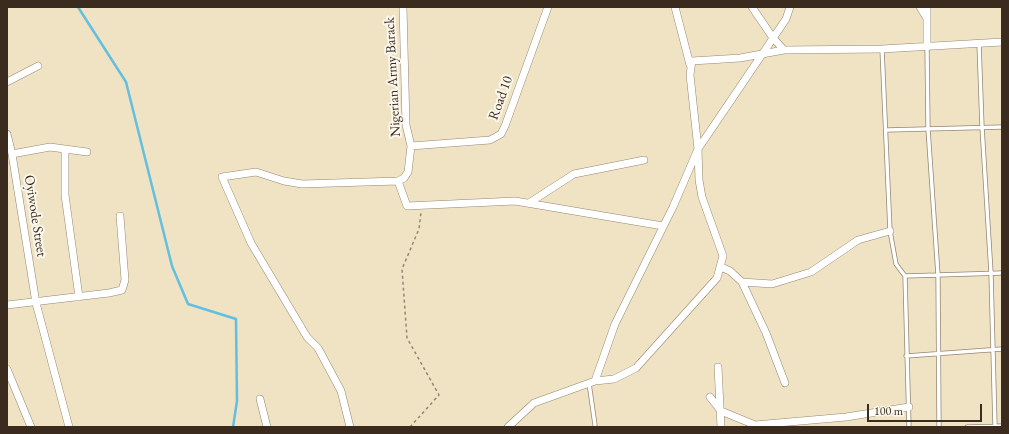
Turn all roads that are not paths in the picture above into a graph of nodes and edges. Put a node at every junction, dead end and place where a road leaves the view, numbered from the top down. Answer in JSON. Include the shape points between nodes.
{"nodes":[{"id":1,"x":403,"y":7,"type":"edge"},
{"id":2,"x":548,"y":7,"type":"edge"},
{"id":3,"x":675,"y":7,"type":"edge"},
{"id":4,"x":752,"y":7,"type":"edge"},
{"id":5,"x":790,"y":7,"type":"edge"},
{"id":6,"x":920,"y":7,"type":"edge"},
{"id":7,"x":927,"y":7,"type":"edge"},
{"id":8,"x":926,"y":17,"type":"junction"},
{"id":9,"x":773,"y":38,"type":"junction"},
{"id":10,"x":1002,"y":42,"type":"edge"},
{"id":11,"x":979,"y":43,"type":"junction"},
{"id":12,"x":927,"y":46,"type":"junction"},
{"id":13,"x":882,"y":49,"type":"junction"},
{"id":14,"x":784,"y":50,"type":"junction"},
{"id":15,"x":762,"y":54,"type":"junction"},
{"id":16,"x":690,"y":65,"type":"junction"},
{"id":17,"x":38,"y":66,"type":"dead end"},
{"id":18,"x":7,"y":82,"type":"edge"},
{"id":19,"x":982,"y":127,"type":"junction"},
{"id":20,"x":1002,"y":127,"type":"edge"},
{"id":21,"x":928,"y":129,"type":"junction"},
{"id":22,"x":887,"y":130,"type":"junction"},
{"id":23,"x":7,"y":134,"type":"edge"},
{"id":24,"x":411,"y":146,"type":"junction"},
{"id":25,"x":65,"y":149,"type":"junction"},
{"id":26,"x":698,"y":149,"type":"junction"},
{"id":27,"x":88,"y":152,"type":"dead end"},
{"id":28,"x":12,"y":154,"type":"junction"},
{"id":29,"x":644,"y":160,"type":"dead end"},
{"id":30,"x":398,"y":181,"type":"junction"},
{"id":31,"x":529,"y":203,"type":"junction"},
{"id":32,"x":120,"y":216,"type":"dead end"},
{"id":33,"x":663,"y":226,"type":"junction"},
{"id":34,"x":890,"y":231,"type":"junction"},
{"id":35,"x":721,"y":267,"type":"junction"},
{"id":36,"x":991,"y":273,"type":"junction"},
{"id":37,"x":1002,"y":273,"type":"edge"},
{"id":38,"x":938,"y":275,"type":"junction"},
{"id":39,"x":905,"y":276,"type":"junction"},
{"id":40,"x":742,"y":282,"type":"junction"},
{"id":41,"x":79,"y":297,"type":"junction"},
{"id":42,"x":36,"y":302,"type":"junction"},
{"id":43,"x":7,"y":305,"type":"edge"},
{"id":44,"x":1002,"y":349,"type":"edge"},
{"id":45,"x":994,"y":350,"type":"junction"},
{"id":46,"x":938,"y":354,"type":"junction"},
{"id":47,"x":906,"y":356,"type":"junction"},
{"id":48,"x":718,"y":367,"type":"dead end"},
{"id":49,"x":7,"y":369,"type":"edge"},
{"id":50,"x":592,"y":382,"type":"junction"},
{"id":51,"x":785,"y":383,"type":"dead end"},
{"id":52,"x":710,"y":397,"type":"dead end"},
{"id":53,"x":260,"y":399,"type":"dead end"},
{"id":54,"x":908,"y":407,"type":"junction"},
{"id":55,"x":721,"y":411,"type":"junction"},
{"id":56,"x":595,"y":425,"type":"dead end"},
{"id":57,"x":1002,"y":426,"type":"edge"},
{"id":58,"x":31,"y":427,"type":"edge"},
{"id":59,"x":69,"y":427,"type":"edge"},
{"id":60,"x":267,"y":427,"type":"edge"},
{"id":61,"x":350,"y":427,"type":"edge"},
{"id":62,"x":508,"y":427,"type":"edge"},
{"id":63,"x":721,"y":427,"type":"edge"},
{"id":64,"x":909,"y":427,"type":"edge"},
{"id":65,"x":939,"y":427,"type":"edge"},
{"id":66,"x":967,"y":427,"type":"edge"},
{"id":67,"x":995,"y":427,"type":"edge"}],
"edges":[{"from":1,"to":24,"type":"street","name":"Nigerian Army Barack","via":[[406,126]]},
{"from":2,"to":24,"type":"street","name":"Road 10","via":[[501,134],[490,140]]},
{"from":3,"to":16,"type":"street"},
{"from":4,"to":9,"type":"street"},
{"from":5,"to":9,"type":"street","via":[[786,19]]},
{"from":6,"to":8,"type":"street"},
{"from":7,"to":8,"type":"street"},
{"from":8,"to":12,"type":"street"},
{"from":9,"to":14,"type":"street"},
{"from":9,"to":15,"type":"street"},
{"from":10,"to":11,"type":"street"},
{"from":11,"to":12,"type":"street"},
{"from":11,"to":19,"type":"lane"},
{"from":12,"to":13,"type":"street"},
{"from":12,"to":21,"type":"lane"},
{"from":13,"to":14,"type":"street"},
{"from":13,"to":22,"type":"lane"},
{"from":14,"to":15,"type":"street"},
{"from":15,"to":16,"type":"street","via":[[696,60]]},
{"from":15,"to":26,"type":"street"},
{"from":16,"to":26,"type":"street"},
{"from":17,"to":18,"type":"street"},
{"from":19,"to":20,"type":"lane"},
{"from":19,"to":21,"type":"lane"},
{"from":19,"to":36,"type":"lane"},
{"from":21,"to":22,"type":"lane"},
{"from":21,"to":38,"type":"lane"},
{"from":22,"to":34,"type":"lane"},
{"from":23,"to":28,"type":"street","name":"Oyiwode Street"},
{"from":24,"to":30,"type":"street","via":[[408,172]]},
{"from":25,"to":27,"type":"street"},
{"from":25,"to":28,"type":"street","via":[[50,147]]},
{"from":25,"to":41,"type":"street","via":[[65,195]]},
{"from":26,"to":33,"type":"street"},
{"from":26,"to":35,"type":"street","via":[[700,186],[723,256]]},
{"from":28,"to":42,"type":"street","name":"Oyiwode Street"},
{"from":29,"to":31,"type":"street","via":[[574,174]]},
{"from":30,"to":31,"type":"street","via":[[407,206],[515,201]]},
{"from":30,"to":61,"type":"street","via":[[302,184],[256,172],[222,177],[251,243],[307,337],[318,348],[341,391]]},
{"from":31,"to":33,"type":"street"},
{"from":32,"to":41,"type":"street","via":[[124,287],[109,294]]},
{"from":33,"to":50,"type":"street","via":[[615,324]]},
{"from":34,"to":39,"type":"lane","via":[[896,264]]},
{"from":34,"to":40,"type":"street","via":[[858,240],[811,272],[772,284]]},
{"from":35,"to":40,"type":"street"},
{"from":35,"to":50,"type":"street","via":[[710,287],[636,368],[614,379]]},
{"from":36,"to":37,"type":"lane"},
{"from":36,"to":38,"type":"lane"},
{"from":36,"to":45,"type":"lane"},
{"from":38,"to":39,"type":"lane"},
{"from":38,"to":46,"type":"lane"},
{"from":39,"to":47,"type":"lane"},
{"from":40,"to":51,"type":"street"},
{"from":41,"to":42,"type":"street"},
{"from":42,"to":43,"type":"street"},
{"from":42,"to":59,"type":"street","name":"Oyiwode Street"},
{"from":44,"to":45,"type":"lane"},
{"from":45,"to":46,"type":"lane"},
{"from":45,"to":67,"type":"lane"},
{"from":46,"to":47,"type":"lane"},
{"from":46,"to":65,"type":"lane"},
{"from":47,"to":54,"type":"lane"},
{"from":48,"to":55,"type":"street"},
{"from":49,"to":58,"type":"street"},
{"from":50,"to":56,"type":"lane"},
{"from":50,"to":62,"type":"street","via":[[534,403]]},
{"from":52,"to":55,"type":"street"},
{"from":53,"to":60,"type":"street"},
{"from":54,"to":55,"type":"street","via":[[846,417],[755,425]]},
{"from":54,"to":64,"type":"lane"},
{"from":55,"to":63,"type":"street"},
{"from":57,"to":67,"type":"lane"},
{"from":66,"to":67,"type":"lane"}]}
